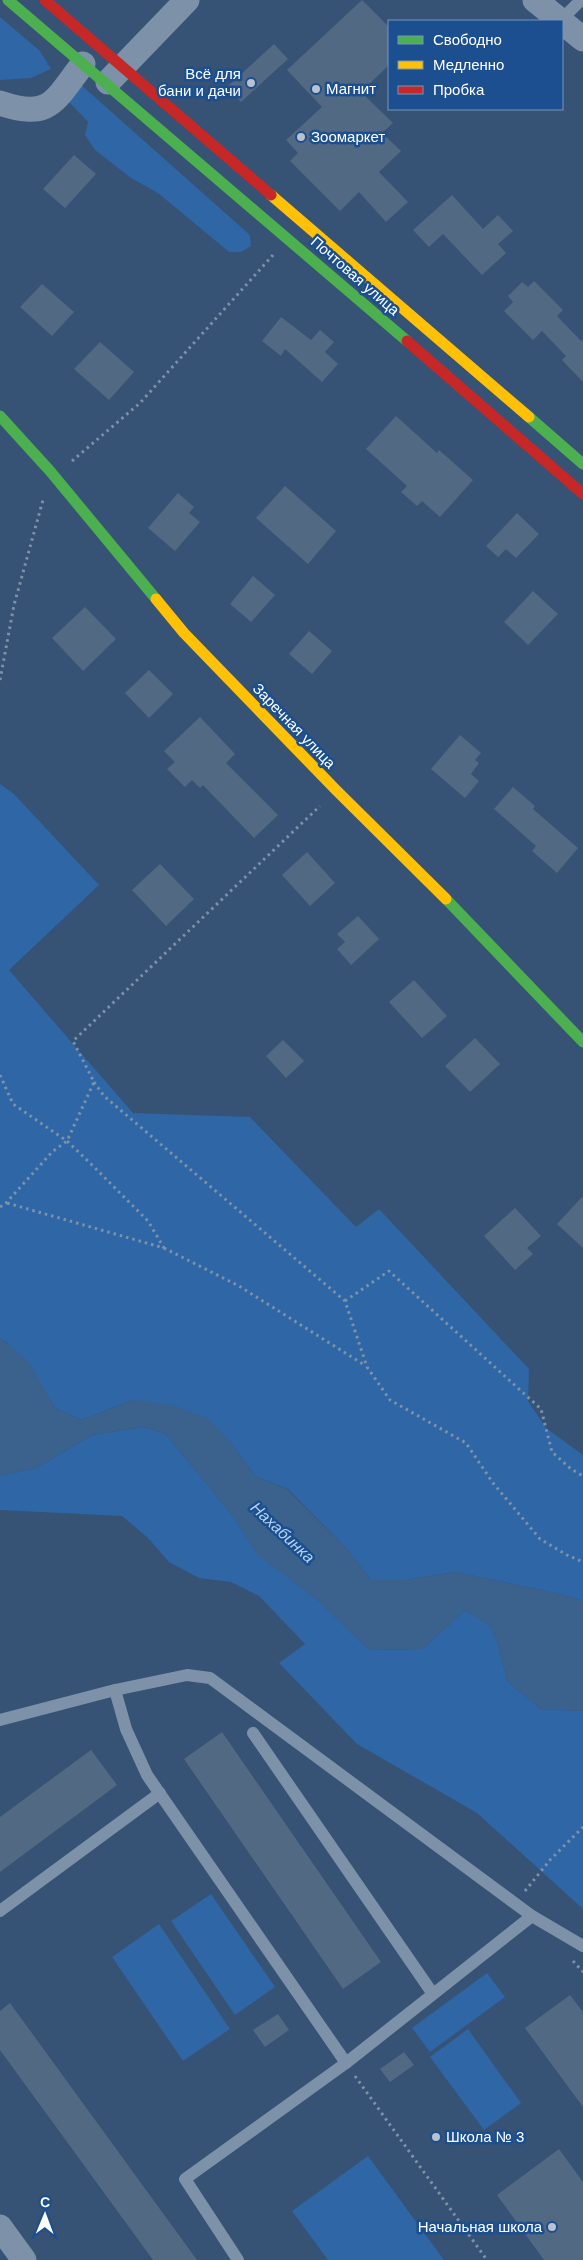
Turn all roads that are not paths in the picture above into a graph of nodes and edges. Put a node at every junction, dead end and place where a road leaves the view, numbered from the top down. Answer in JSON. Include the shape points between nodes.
{"nodes":[{"id":1,"x":8,"y":0,"type":"edge"},
{"id":2,"x":45,"y":0,"type":"edge"},
{"id":3,"x":188,"y":0,"type":"edge"},
{"id":4,"x":535,"y":0,"type":"edge"},
{"id":5,"x":581,"y":0,"type":"edge"},
{"id":6,"x":561,"y":20,"type":"joint"},
{"id":7,"x":563,"y":22,"type":"edge"},
{"id":8,"x":583,"y":39,"type":"edge"},
{"id":9,"x":83,"y":64,"type":"junction"},
{"id":10,"x":114,"y":75,"type":"junction"},
{"id":11,"x":0,"y":104,"type":"edge"},
{"id":12,"x":0,"y":416,"type":"edge"},
{"id":13,"x":583,"y":464,"type":"edge"},
{"id":14,"x":583,"y":494,"type":"edge"},
{"id":15,"x":583,"y":1042,"type":"edge"},
{"id":16,"x":115,"y":1690,"type":"junction"},
{"id":17,"x":0,"y":1720,"type":"edge"},
{"id":18,"x":253,"y":1732,"type":"dead end"},
{"id":19,"x":160,"y":1793,"type":"junction"},
{"id":20,"x":0,"y":1911,"type":"edge"},
{"id":21,"x":532,"y":1916,"type":"junction"},
{"id":22,"x":583,"y":1946,"type":"edge"},
{"id":23,"x":433,"y":1994,"type":"junction"},
{"id":24,"x":346,"y":2063,"type":"junction"},
{"id":25,"x":0,"y":2227,"type":"edge"},
{"id":26,"x":24,"y":2260,"type":"edge"},
{"id":27,"x":238,"y":2260,"type":"edge"}],
"edges":[{"from":1,"to":9,"type":"main road"},
{"from":2,"to":10,"type":"main road"},
{"from":3,"to":10,"type":"street"},
{"from":4,"to":6,"type":"street"},
{"from":5,"to":6,"type":"lane"},
{"from":7,"to":8,"type":"street"},
{"from":9,"to":10,"type":"main road"},
{"from":9,"to":11,"type":"street","via":[[52,103],[34,111]]},
{"from":10,"to":13,"type":"main road","name":"Почтовая улица"},
{"from":10,"to":14,"type":"main road","name":"Почтовая улица","via":[[288,238]]},
{"from":12,"to":15,"type":"main road","name":"Заречная улица","via":[[50,471],[184,633]]},
{"from":16,"to":17,"type":"lane"},
{"from":16,"to":19,"type":"lane","via":[[126,1729],[147,1775]]},
{"from":16,"to":21,"type":"lane","via":[[188,1675],[210,1678]]},
{"from":18,"to":23,"type":"lane"},
{"from":19,"to":20,"type":"lane"},
{"from":19,"to":24,"type":"lane"},
{"from":21,"to":22,"type":"lane"},
{"from":21,"to":23,"type":"lane"},
{"from":23,"to":24,"type":"lane"},
{"from":24,"to":27,"type":"lane","via":[[185,2179]]},
{"from":25,"to":26,"type":"street"}]}
